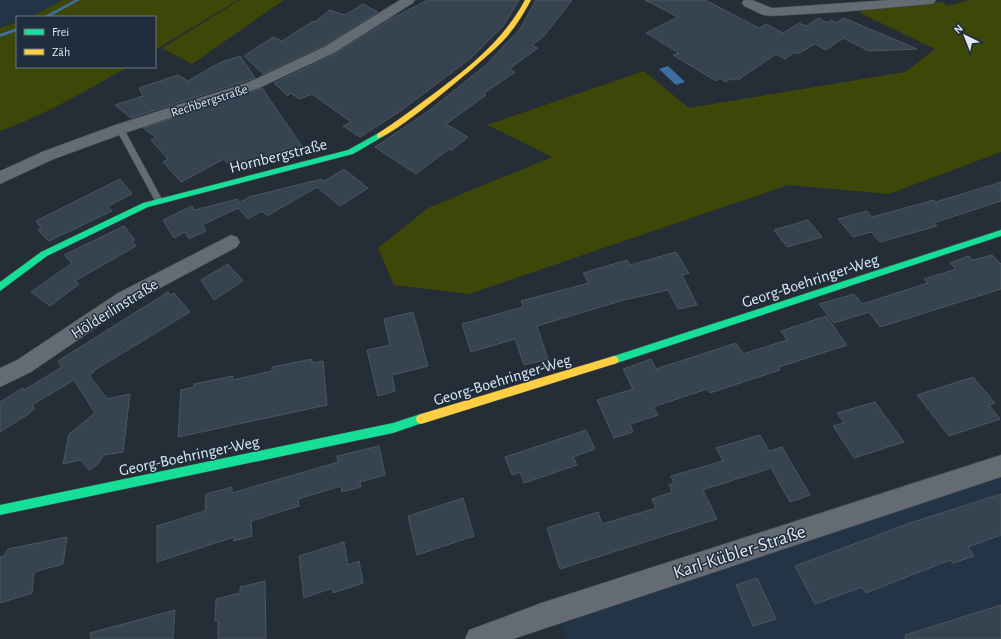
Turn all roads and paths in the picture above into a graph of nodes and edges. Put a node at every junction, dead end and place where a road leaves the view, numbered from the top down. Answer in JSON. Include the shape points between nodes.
{"nodes":[{"id":1,"x":409,"y":0,"type":"edge"},
{"id":2,"x":528,"y":0,"type":"edge"},
{"id":3,"x":930,"y":0,"type":"edge"},
{"id":4,"x":748,"y":3,"type":"dead end"},
{"id":5,"x":120,"y":129,"type":"junction"},
{"id":6,"x":0,"y":178,"type":"edge"},
{"id":7,"x":159,"y":201,"type":"junction"},
{"id":8,"x":1001,"y":233,"type":"edge"},
{"id":9,"x":231,"y":242,"type":"dead end"},
{"id":10,"x":0,"y":287,"type":"edge"},
{"id":11,"x":0,"y":378,"type":"edge"},
{"id":12,"x":1001,"y":466,"type":"edge"},
{"id":13,"x":0,"y":510,"type":"edge"},
{"id":14,"x":478,"y":639,"type":"edge"}],
"edges":[{"from":1,"to":5,"type":"street","name":"Rechbergstraße","via":[[329,50],[254,85]]},
{"from":2,"to":7,"type":"street","name":"Hornbergstraße","via":[[508,32],[483,57],[380,136],[350,152]]},
{"from":3,"to":4,"type":"street","via":[[772,12]]},
{"from":5,"to":6,"type":"street","name":"Rechbergstraße","via":[[49,155]]},
{"from":5,"to":7,"type":"lane"},
{"from":7,"to":10,"type":"street","name":"Hornbergstraße","via":[[44,254]]},
{"from":8,"to":13,"type":"street","name":"Georg-Boehringer-Weg","via":[[561,377],[393,428]]},
{"from":9,"to":11,"type":"street","name":"Hölderlinstraße","via":[[125,298],[24,366]]},
{"from":12,"to":14,"type":"street","name":"Karl-Kübler-Straße","via":[[548,613]]}]}
